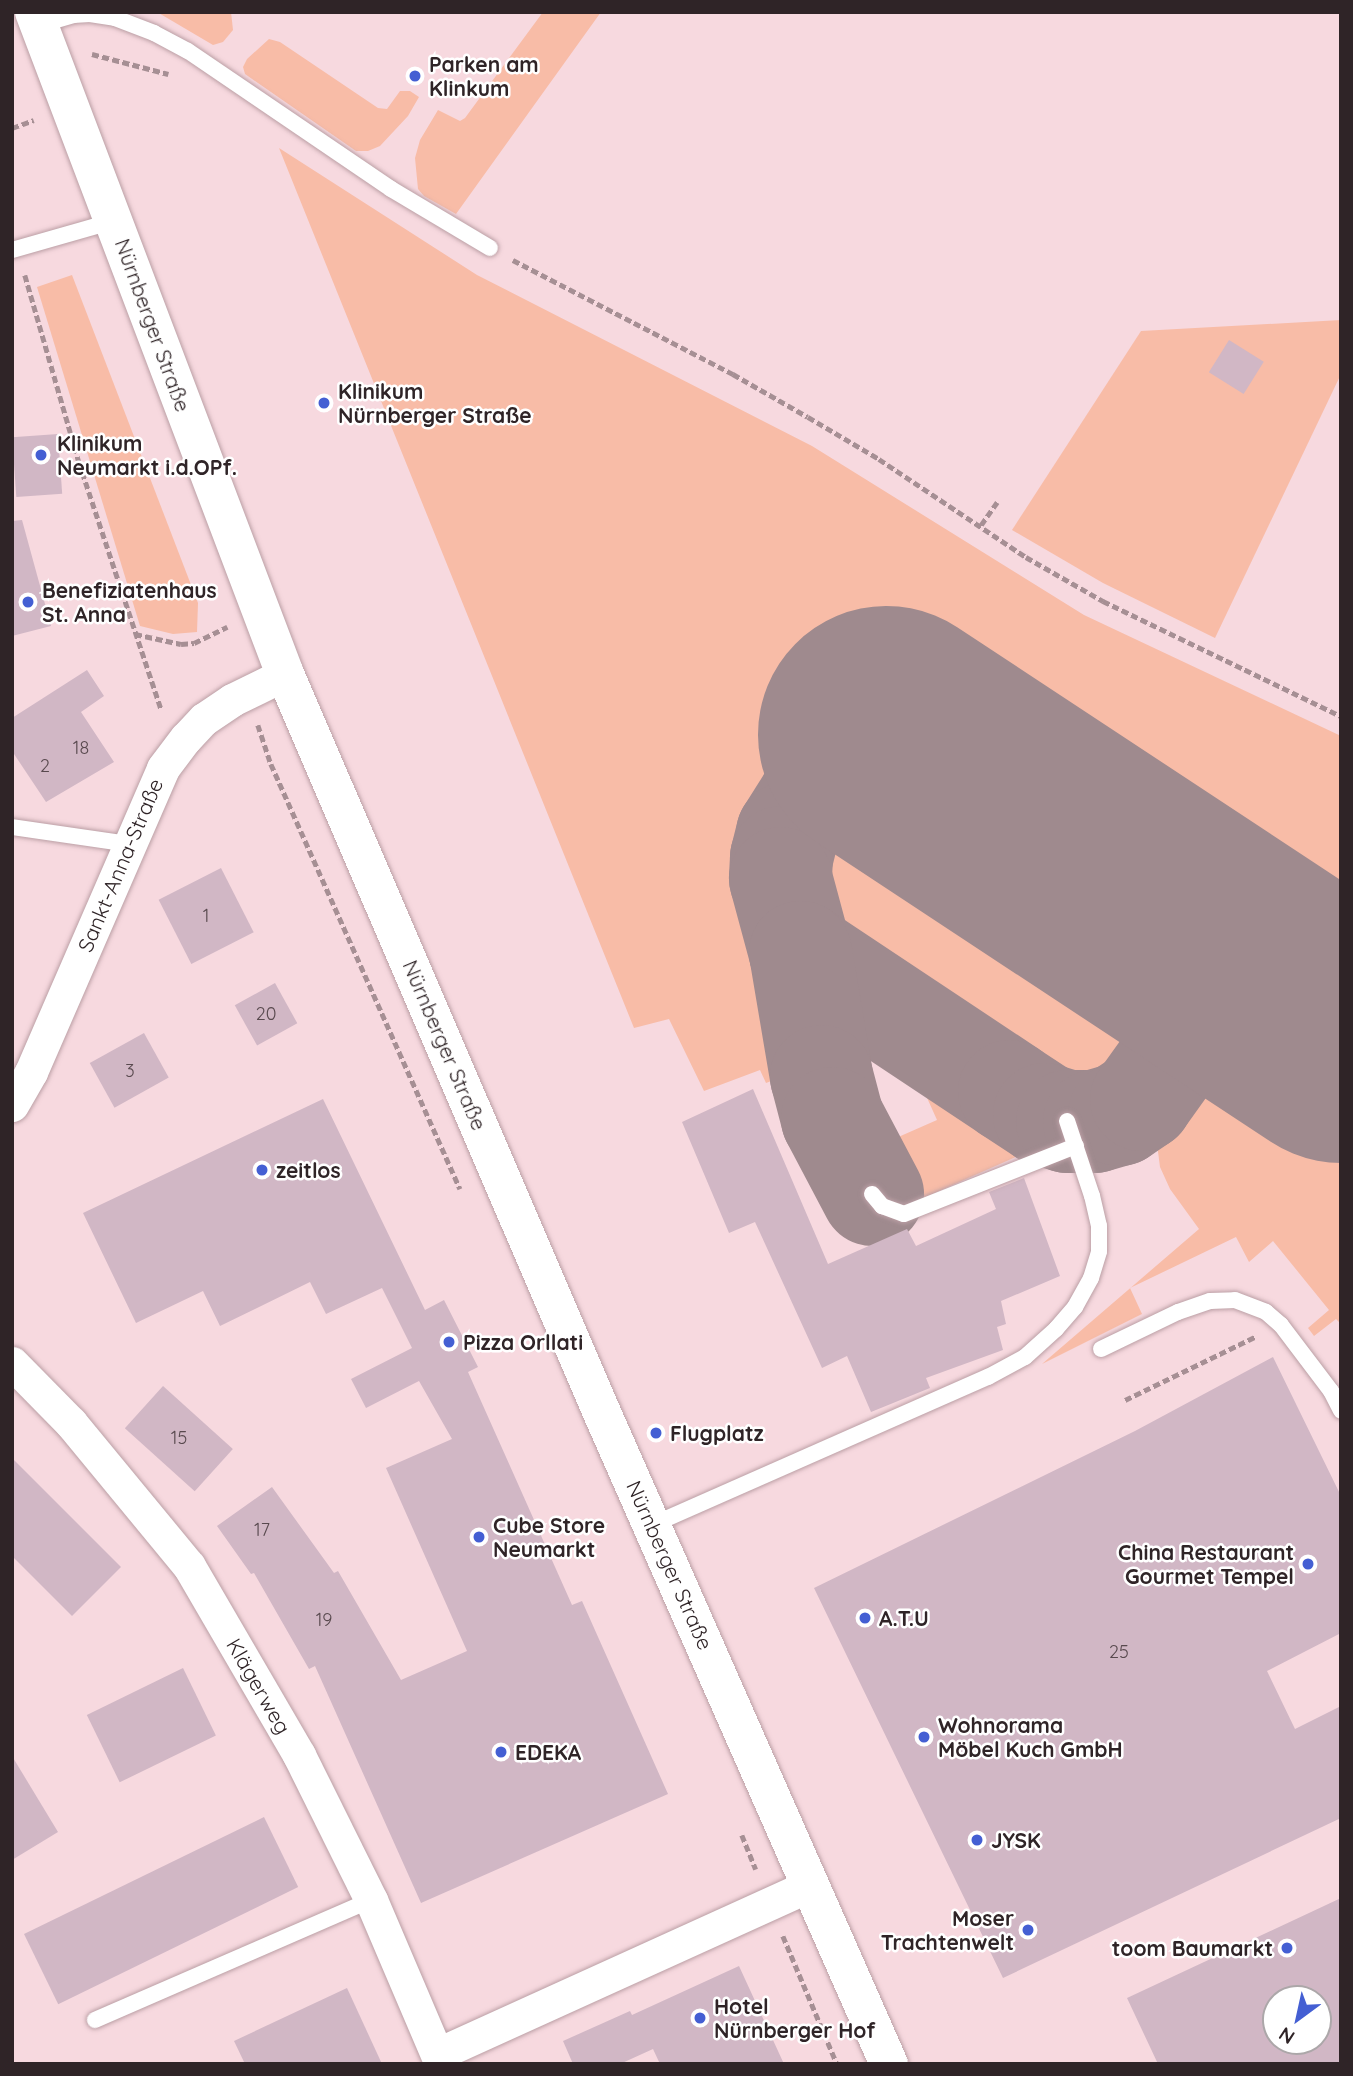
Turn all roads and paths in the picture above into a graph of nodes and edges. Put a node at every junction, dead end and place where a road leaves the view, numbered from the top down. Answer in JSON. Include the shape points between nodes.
{"nodes":[{"id":1,"x":48,"y":17,"type":"edge"},
{"id":2,"x":92,"y":67,"type":"dead end"},
{"id":3,"x":41,"y":118,"type":"dead end"},
{"id":4,"x":12,"y":128,"type":"edge"},
{"id":5,"x":114,"y":221,"type":"junction"},
{"id":6,"x":490,"y":248,"type":"joint"},
{"id":7,"x":15,"y":249,"type":"edge"},
{"id":8,"x":997,"y":502,"type":"dead end"},
{"id":9,"x":981,"y":525,"type":"junction"},
{"id":10,"x":223,"y":629,"type":"dead end"},
{"id":11,"x":135,"y":634,"type":"junction"},
{"id":12,"x":285,"y":674,"type":"junction"},
{"id":13,"x":1341,"y":716,"type":"edge"},
{"id":14,"x":164,"y":718,"type":"dead end"},
{"id":15,"x":12,"y":827,"type":"edge"},
{"id":16,"x":129,"y":844,"type":"junction"},
{"id":17,"x":12,"y":1105,"type":"edge"},
{"id":18,"x":1067,"y":1121,"type":"dead end"},
{"id":19,"x":1076,"y":1146,"type":"junction"},
{"id":20,"x":872,"y":1195,"type":"dead end"},
{"id":21,"x":1281,"y":1325,"type":"junction"},
{"id":22,"x":1101,"y":1349,"type":"dead end"},
{"id":23,"x":12,"y":1363,"type":"edge"},
{"id":24,"x":1125,"y":1400,"type":"dead end"},
{"id":25,"x":1341,"y":1411,"type":"edge"},
{"id":26,"x":652,"y":1525,"type":"junction"},
{"id":27,"x":810,"y":1885,"type":"junction"},
{"id":28,"x":371,"y":1900,"type":"junction"},
{"id":29,"x":95,"y":2020,"type":"dead end"},
{"id":30,"x":439,"y":2059,"type":"edge"},
{"id":31,"x":888,"y":2064,"type":"edge"}],
"edges":[{"from":1,"to":2,"type":"path"},
{"from":1,"to":5,"type":"main road","name":"Nürnberger Straße"},
{"from":1,"to":6,"type":"lane","via":[[115,18],[188,51],[391,189]]},
{"from":3,"to":4,"type":"path"},
{"from":5,"to":7,"type":"lane"},
{"from":5,"to":12,"type":"main road","name":"Nürnberger Straße"},
{"from":6,"to":9,"type":"path","via":[[733,374]]},
{"from":7,"to":11,"type":"path"},
{"from":8,"to":9,"type":"path"},
{"from":9,"to":13,"type":"path","via":[[1103,601]]},
{"from":10,"to":11,"type":"path","via":[[194,643]]},
{"from":11,"to":14,"type":"path"},
{"from":12,"to":16,"type":"street","name":"Sankt-Anna-Straße","via":[[226,704],[186,737],[155,782]]},
{"from":12,"to":26,"type":"main road","name":"Nürnberger Straße"},
{"from":15,"to":16,"type":"lane"},
{"from":16,"to":17,"type":"street","name":"Sankt-Anna-Straße","via":[[31,1072]]},
{"from":18,"to":19,"type":"lane"},
{"from":19,"to":20,"type":"lane","via":[[904,1214],[882,1206]]},
{"from":19,"to":26,"type":"lane","via":[[1097,1216],[1100,1251],[1080,1297],[1056,1329],[1025,1357]]},
{"from":21,"to":22,"type":"lane","via":[[1266,1312],[1235,1300],[1210,1301]]},
{"from":21,"to":24,"type":"path"},
{"from":21,"to":25,"type":"lane"},
{"from":23,"to":28,"type":"street","name":"Klägerweg","via":[[71,1423],[189,1566],[299,1755]]},
{"from":26,"to":27,"type":"main road","name":"Nürnberger Straße"},
{"from":27,"to":30,"type":"street","name":"Klägerweg"},
{"from":27,"to":31,"type":"main road","name":"Nürnberger Straße"},
{"from":28,"to":29,"type":"lane"},
{"from":28,"to":30,"type":"street","name":"Klägerweg"}]}
